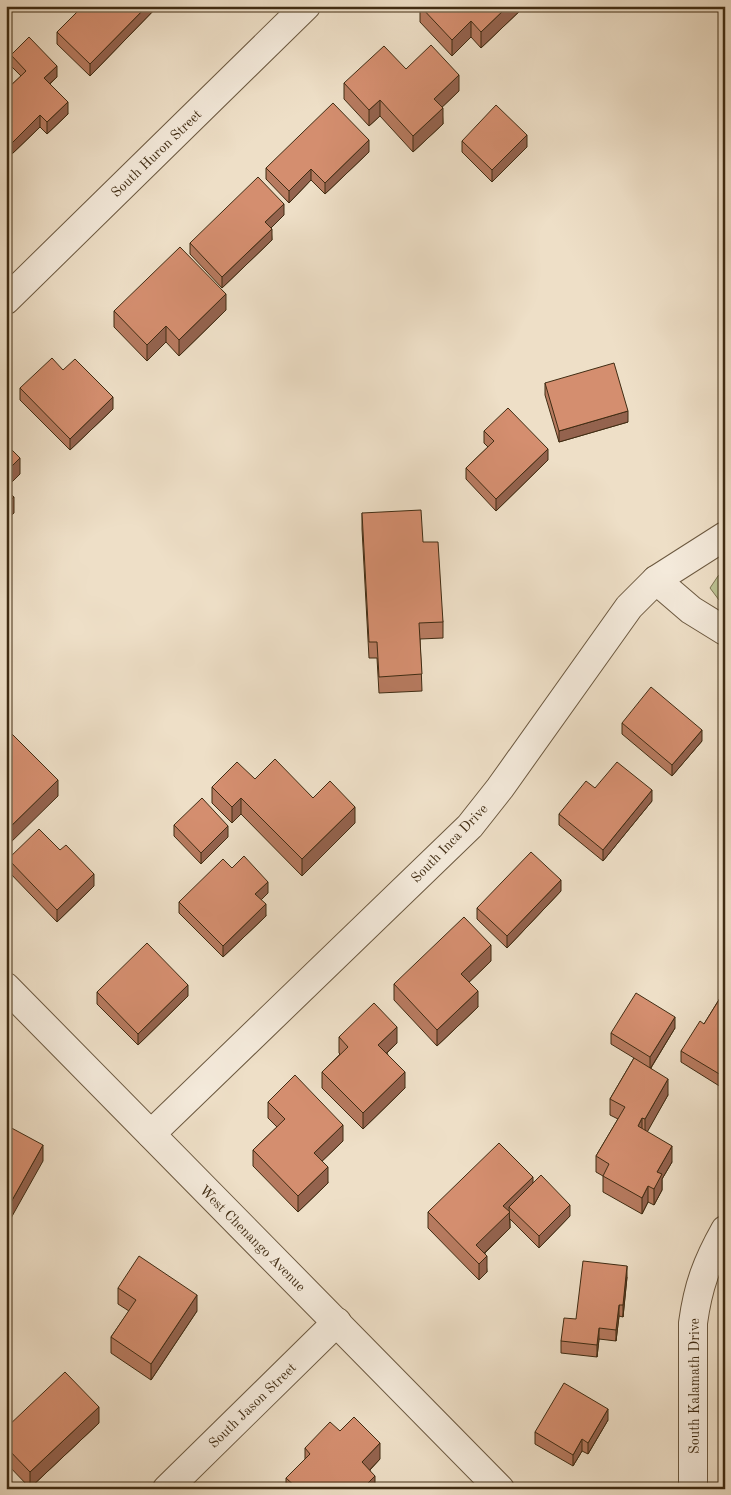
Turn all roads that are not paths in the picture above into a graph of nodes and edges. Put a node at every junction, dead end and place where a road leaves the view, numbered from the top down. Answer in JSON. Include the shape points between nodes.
{"nodes":[{"id":1,"x":306,"y":6,"type":"edge"},
{"id":2,"x":6,"y":300,"type":"edge"},
{"id":3,"x":725,"y":536,"type":"edge"},
{"id":4,"x":656,"y":580,"type":"junction"},
{"id":5,"x":725,"y":631,"type":"edge"},
{"id":6,"x":6,"y":987,"type":"edge"},
{"id":7,"x":151,"y":1134,"type":"junction"},
{"id":8,"x":725,"y":1230,"type":"edge"},
{"id":9,"x":336,"y":1322,"type":"junction"},
{"id":10,"x":167,"y":1489,"type":"edge"},
{"id":11,"x":500,"y":1489,"type":"edge"},
{"id":12,"x":694,"y":1489,"type":"edge"}],
"edges":[{"from":1,"to":2,"type":"street","name":"South Huron Street"},
{"from":3,"to":4,"type":"street","name":"South Inca Drive"},
{"from":4,"to":5,"type":"street","via":[[691,610]]},
{"from":4,"to":7,"type":"street","name":"South Inca Drive","via":[[616,624],[470,826]]},
{"from":6,"to":7,"type":"street","name":"West Chenango Avenue"},
{"from":7,"to":9,"type":"street","name":"West Chenango Avenue"},
{"from":8,"to":12,"type":"street","name":"South Kalamath Drive","via":[[705,1268],[692,1323]]},
{"from":9,"to":10,"type":"street","name":"South Jason Street"},
{"from":9,"to":11,"type":"street","name":"West Chenango Avenue"}]}
